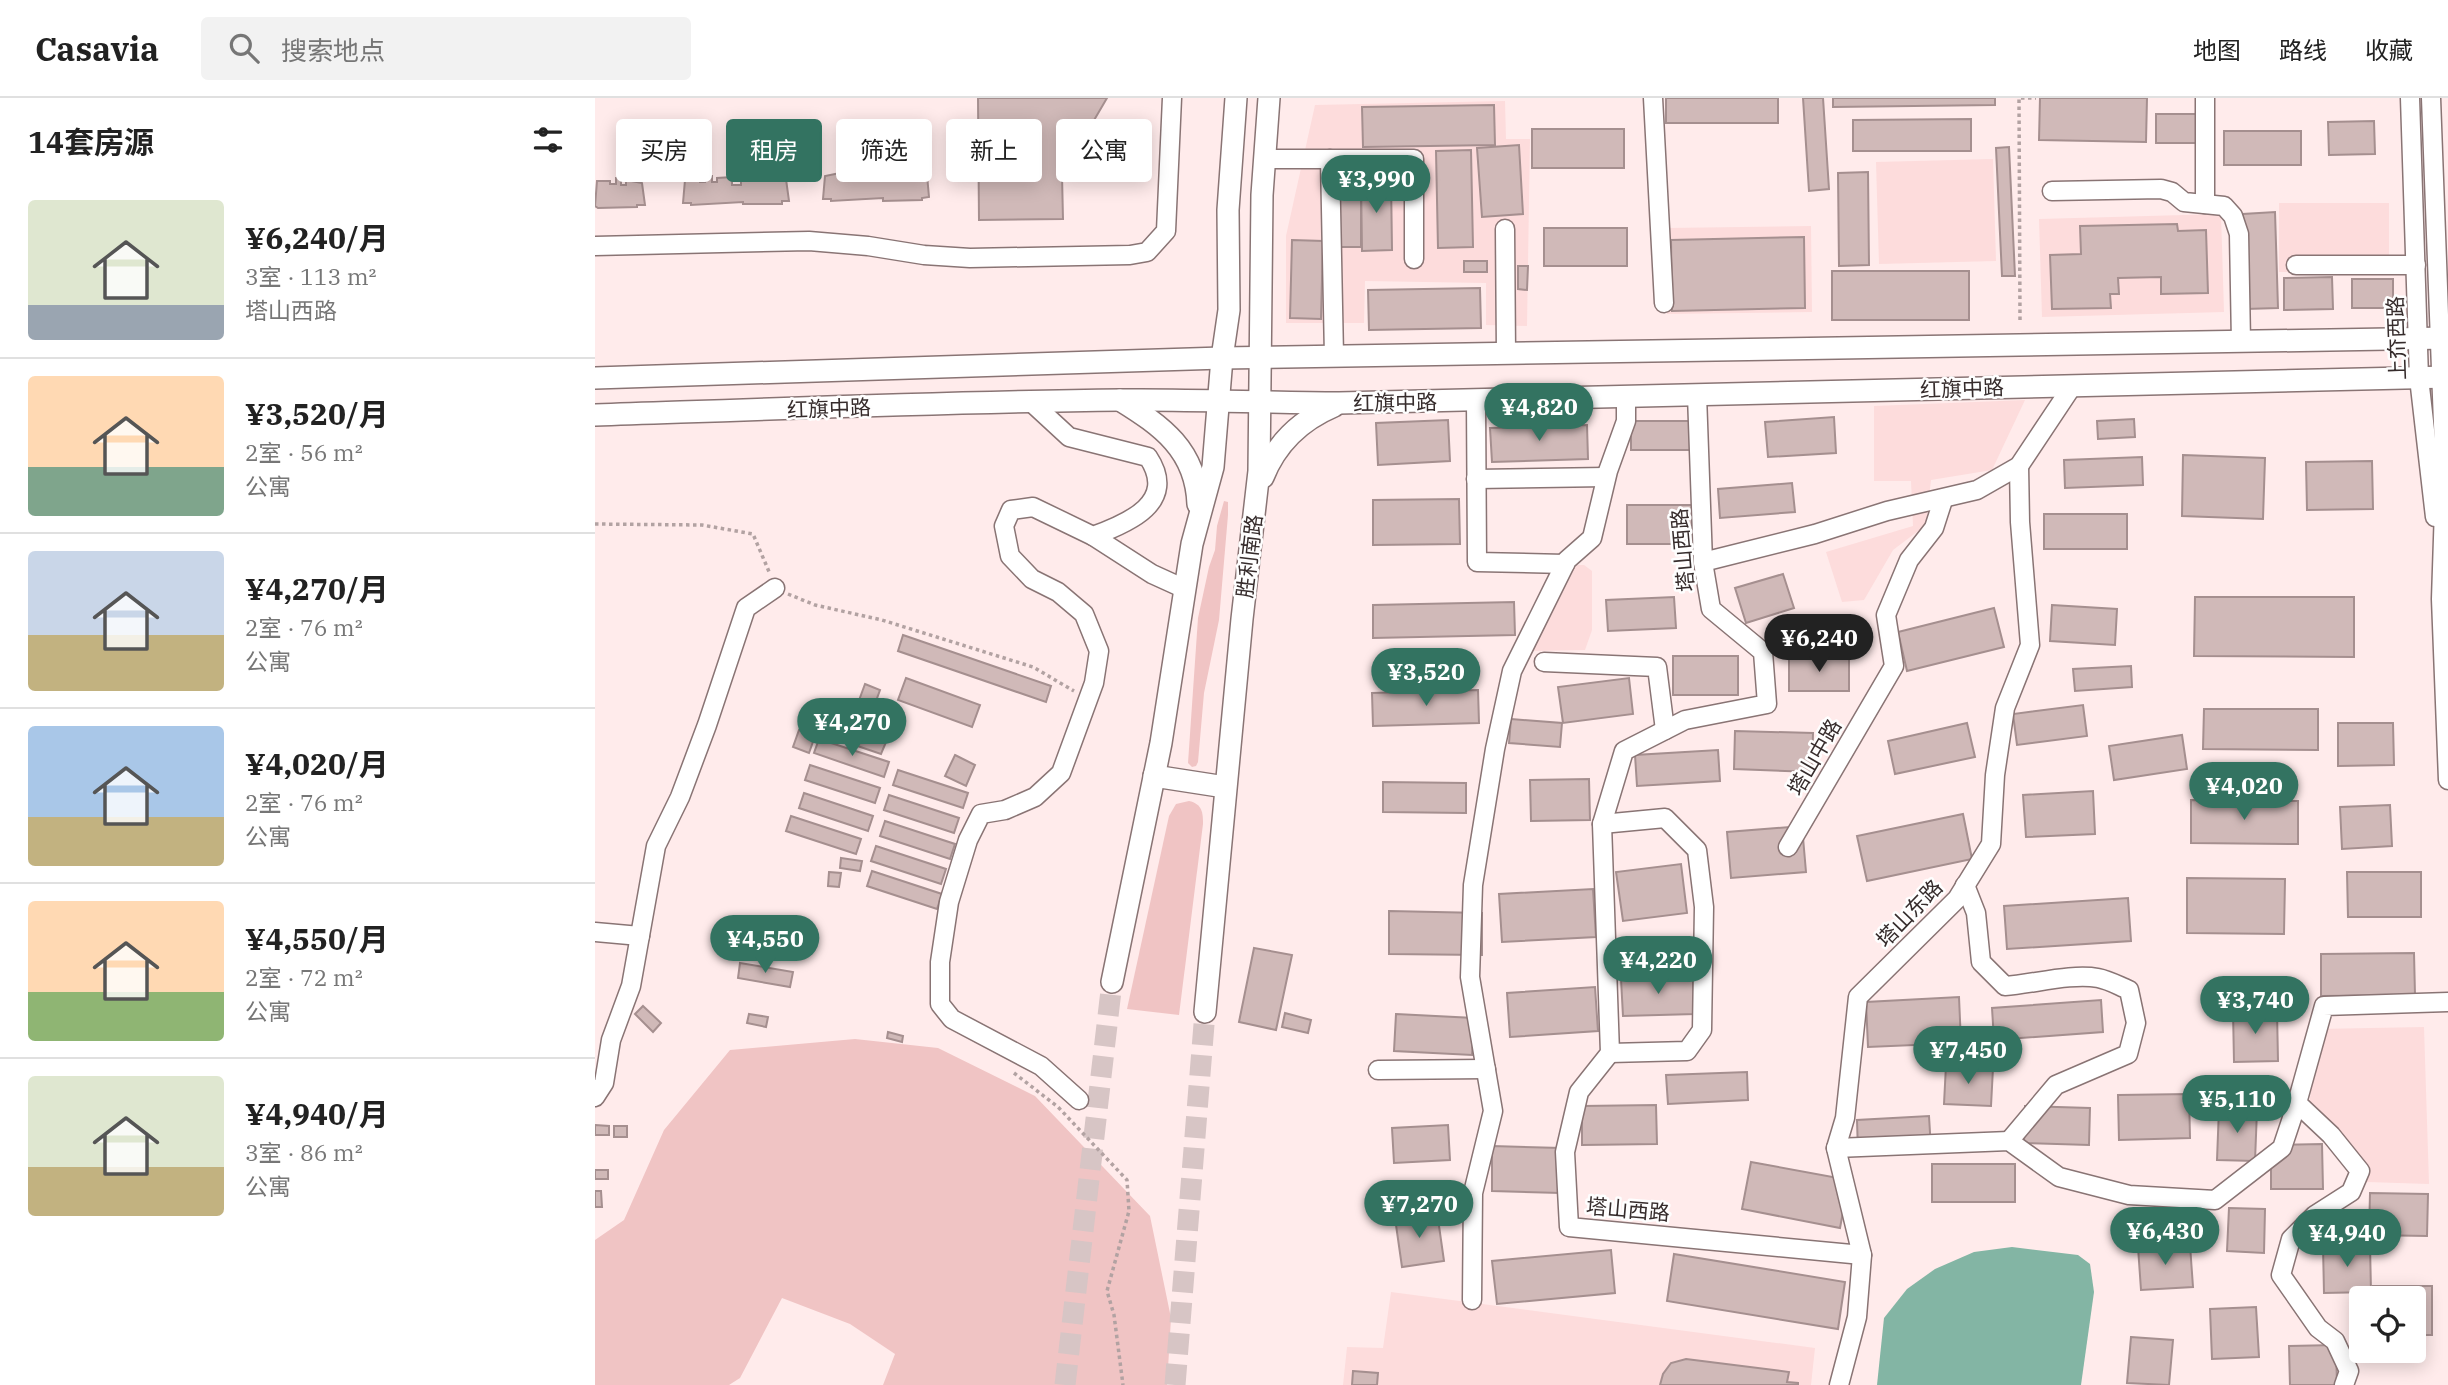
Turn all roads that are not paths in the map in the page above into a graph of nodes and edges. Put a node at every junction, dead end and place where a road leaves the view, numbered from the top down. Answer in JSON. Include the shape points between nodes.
{"nodes":[{"id":1,"x":1172,"y":98,"type":"edge"},
{"id":2,"x":1237,"y":98,"type":"edge"},
{"id":3,"x":1269,"y":98,"type":"edge"},
{"id":4,"x":1653,"y":98,"type":"edge"},
{"id":5,"x":2205,"y":98,"type":"edge"},
{"id":6,"x":2410,"y":98,"type":"edge"},
{"id":7,"x":2431,"y":98,"type":"edge"},
{"id":8,"x":1265,"y":159,"type":"junction"},
{"id":9,"x":1330,"y":159,"type":"junction"},
{"id":10,"x":2052,"y":191,"type":"dead end"},
{"id":11,"x":2205,"y":204,"type":"junction"},
{"id":12,"x":1505,"y":229,"type":"dead end"},
{"id":13,"x":595,"y":246,"type":"edge"},
{"id":14,"x":1414,"y":259,"type":"dead end"},
{"id":15,"x":2296,"y":265,"type":"dead end"},
{"id":16,"x":2416,"y":265,"type":"junction"},
{"id":17,"x":1664,"y":303,"type":"dead end"},
{"id":18,"x":2419,"y":338,"type":"junction"},
{"id":19,"x":2444,"y":338,"type":"edge"},
{"id":20,"x":2241,"y":342,"type":"junction"},
{"id":21,"x":1506,"y":354,"type":"junction"},
{"id":22,"x":1334,"y":356,"type":"junction"},
{"id":23,"x":1260,"y":357,"type":"junction"},
{"id":24,"x":1222,"y":358,"type":"junction"},
{"id":25,"x":2445,"y":377,"type":"edge"},
{"id":26,"x":595,"y":378,"type":"edge"},
{"id":27,"x":2419,"y":378,"type":"junction"},
{"id":28,"x":2073,"y":385,"type":"junction"},
{"id":29,"x":1697,"y":395,"type":"junction"},
{"id":30,"x":1626,"y":397,"type":"junction"},
{"id":31,"x":1220,"y":399,"type":"junction"},
{"id":32,"x":1120,"y":400,"type":"junction"},
{"id":33,"x":1476,"y":400,"type":"junction"},
{"id":34,"x":1030,"y":401,"type":"junction"},
{"id":35,"x":1261,"y":403,"type":"junction"},
{"id":36,"x":1339,"y":403,"type":"junction"},
{"id":37,"x":595,"y":415,"type":"edge"},
{"id":38,"x":2019,"y":466,"type":"junction"},
{"id":39,"x":1606,"y":477,"type":"junction"},
{"id":40,"x":2437,"y":478,"type":"junction"},
{"id":41,"x":1476,"y":479,"type":"junction"},
{"id":42,"x":2448,"y":497,"type":"edge"},
{"id":43,"x":1256,"y":499,"type":"junction"},
{"id":44,"x":1943,"y":499,"type":"junction"},
{"id":45,"x":1199,"y":516,"type":"junction"},
{"id":46,"x":1093,"y":536,"type":"junction"},
{"id":47,"x":1703,"y":562,"type":"junction"},
{"id":48,"x":1565,"y":564,"type":"junction"},
{"id":49,"x":775,"y":589,"type":"road end"},
{"id":50,"x":1185,"y":589,"type":"junction"},
{"id":51,"x":1544,"y":662,"type":"dead end"},
{"id":52,"x":1665,"y":730,"type":"junction"},
{"id":53,"x":1154,"y":776,"type":"junction"},
{"id":54,"x":2448,"y":780,"type":"edge"},
{"id":55,"x":1226,"y":787,"type":"junction"},
{"id":56,"x":1602,"y":824,"type":"junction"},
{"id":57,"x":1788,"y":847,"type":"dead end"},
{"id":58,"x":1965,"y":885,"type":"junction"},
{"id":59,"x":595,"y":932,"type":"edge"},
{"id":60,"x":640,"y":936,"type":"junction"},
{"id":61,"x":1112,"y":982,"type":"tunnel mouth"},
{"id":62,"x":2448,"y":1002,"type":"edge"},
{"id":63,"x":1205,"y":1012,"type":"tunnel mouth"},
{"id":64,"x":1609,"y":1053,"type":"junction"},
{"id":65,"x":1486,"y":1069,"type":"junction"},
{"id":66,"x":1378,"y":1070,"type":"dead end"},
{"id":67,"x":595,"y":1097,"type":"edge"},
{"id":68,"x":1079,"y":1100,"type":"dead end"},
{"id":69,"x":2297,"y":1103,"type":"junction"},
{"id":70,"x":2009,"y":1141,"type":"junction"},
{"id":71,"x":1836,"y":1148,"type":"junction"},
{"id":72,"x":1862,"y":1255,"type":"junction"},
{"id":73,"x":1472,"y":1300,"type":"dead end"},
{"id":74,"x":1839,"y":1385,"type":"edge"},
{"id":75,"x":2344,"y":1385,"type":"edge"}],
"edges":[{"from":1,"to":13,"type":"street","via":[[1166,231],[1147,252],[970,258],[809,241]]},
{"from":2,"to":24,"type":"main road","via":[[1227,210],[1229,310]]},
{"from":3,"to":8,"type":"main road","name":"胜利南路"},
{"from":4,"to":17,"type":"street"},
{"from":5,"to":11,"type":"street"},
{"from":6,"to":16,"type":"street","name":"上夼西路"},
{"from":7,"to":19,"type":"street","name":"上夼西路"},
{"from":8,"to":9,"type":"street"},
{"from":8,"to":23,"type":"main road","name":"胜利南路"},
{"from":9,"to":14,"type":"street","via":[[1414,159]]},
{"from":9,"to":22,"type":"street"},
{"from":10,"to":11,"type":"street","via":[[2161,189],[2184,202]]},
{"from":11,"to":20,"type":"street","via":[[2224,206],[2239,234]]},
{"from":12,"to":21,"type":"street"},
{"from":15,"to":16,"type":"street"},
{"from":16,"to":18,"type":"street","name":"上夼西路"},
{"from":18,"to":19,"type":"main road","name":"红旗中路"},
{"from":18,"to":20,"type":"main road","name":"红旗中路"},
{"from":18,"to":27,"type":"street","name":"上夼西路"},
{"from":19,"to":25,"type":"street","name":"上夼西路"},
{"from":20,"to":21,"type":"main road","name":"红旗中路"},
{"from":21,"to":22,"type":"main road","name":"红旗中路"},
{"from":22,"to":23,"type":"main road","name":"红旗中路"},
{"from":23,"to":24,"type":"main road","name":"红旗中路"},
{"from":23,"to":35,"type":"main road","name":"胜利南路"},
{"from":24,"to":26,"type":"main road","name":"红旗中路"},
{"from":24,"to":31,"type":"main road"},
{"from":25,"to":27,"type":"main road","name":"红旗中路"},
{"from":25,"to":40,"type":"street","name":"上夼西路"},
{"from":27,"to":28,"type":"main road","name":"红旗中路"},
{"from":27,"to":40,"type":"street","name":"上夼西路"},
{"from":28,"to":29,"type":"main road","name":"红旗中路"},
{"from":28,"to":38,"type":"street"},
{"from":29,"to":30,"type":"main road","name":"红旗中路"},
{"from":29,"to":47,"type":"street","name":"塔山西路"},
{"from":30,"to":33,"type":"main road","name":"红旗中路"},
{"from":30,"to":39,"type":"street","via":[[1626,421]]},
{"from":31,"to":32,"type":"main road","name":"红旗中路"},
{"from":31,"to":35,"type":"main road","name":"红旗中路"},
{"from":31,"to":45,"type":"main road","via":[[1213,467]]},
{"from":32,"to":34,"type":"main road","name":"红旗中路"},
{"from":32,"to":45,"type":"main road","via":[[1151,419],[1177,444],[1195,477]]},
{"from":33,"to":36,"type":"main road","name":"红旗中路"},
{"from":33,"to":41,"type":"street"},
{"from":34,"to":37,"type":"main road","name":"红旗中路"},
{"from":34,"to":46,"type":"street","via":[[1069,437],[1148,457],[1153,465],[1158,484],[1154,499],[1135,517]]},
{"from":35,"to":36,"type":"main road","name":"红旗中路"},
{"from":35,"to":43,"type":"main road","name":"胜利南路"},
{"from":36,"to":43,"type":"main road","via":[[1308,419],[1271,457]]},
{"from":38,"to":44,"type":"street","via":[[1977,490]]},
{"from":38,"to":58,"type":"street","name":"塔山东路","via":[[2030,645],[2005,708],[1991,844]]},
{"from":39,"to":41,"type":"street"},
{"from":39,"to":48,"type":"street","via":[[1592,538]]},
{"from":40,"to":42,"type":"street"},
{"from":40,"to":54,"type":"street","name":"上夼西路"},
{"from":41,"to":48,"type":"street","via":[[1477,562]]},
{"from":43,"to":55,"type":"main road","name":"胜利南路"},
{"from":44,"to":47,"type":"street"},
{"from":44,"to":57,"type":"street","name":"塔山中路","via":[[1934,528],[1909,560],[1886,615],[1894,666]]},
{"from":45,"to":50,"type":"main road"},
{"from":46,"to":50,"type":"street"},
{"from":46,"to":68,"type":"street","via":[[1033,507],[1011,510],[1004,526],[1010,556],[1032,579],[1058,592],[1084,614],[1100,650],[1094,683],[1061,773],[1035,797],[981,814],[949,902],[940,962],[940,1004],[952,1019],[1041,1066]]},
{"from":47,"to":52,"type":"street","name":"塔山西路","via":[[1711,609],[1763,652],[1767,704],[1685,720]]},
{"from":48,"to":65,"type":"street","via":[[1512,671],[1473,885],[1470,976]]},
{"from":49,"to":60,"type":"street","via":[[746,608],[680,797],[656,846]]},
{"from":50,"to":53,"type":"main road"},
{"from":51,"to":52,"type":"street","via":[[1657,667]]},
{"from":52,"to":56,"type":"street","name":"塔山西路","via":[[1624,751]]},
{"from":53,"to":55,"type":"main road"},
{"from":53,"to":61,"type":"main road"},
{"from":55,"to":63,"type":"main road","name":"胜利南路"},
{"from":56,"to":64,"type":"street","name":"塔山西路"},
{"from":56,"to":64,"type":"street","via":[[1665,818],[1697,850],[1704,907],[1702,1030],[1688,1051]]},
{"from":58,"to":70,"type":"street","via":[[1976,912],[1981,962],[2005,986],[2077,976],[2101,978],[2129,990],[2136,1023],[2128,1054],[2056,1085]]},
{"from":58,"to":71,"type":"street","name":"塔山东路","via":[[1957,899],[1858,998],[1845,1118]]},
{"from":59,"to":60,"type":"street"},
{"from":60,"to":67,"type":"street","via":[[604,1083]]},
{"from":62,"to":69,"type":"street","via":[[2324,1006]]},
{"from":64,"to":72,"type":"street","name":"塔山西路","via":[[1579,1092],[1565,1152],[1569,1227]]},
{"from":65,"to":66,"type":"street"},
{"from":65,"to":73,"type":"street","via":[[1493,1111],[1473,1192]]},
{"from":69,"to":70,"type":"street","via":[[2282,1148],[2215,1200],[2129,1195],[2059,1177]]},
{"from":69,"to":75,"type":"street","via":[[2360,1171],[2351,1192],[2315,1214],[2291,1239],[2281,1275],[2319,1328],[2335,1341],[2349,1371]]},
{"from":70,"to":71,"type":"street"},
{"from":71,"to":72,"type":"street","name":"塔山东路"},
{"from":72,"to":74,"type":"street","name":"塔山东路","via":[[1857,1317]]}]}
